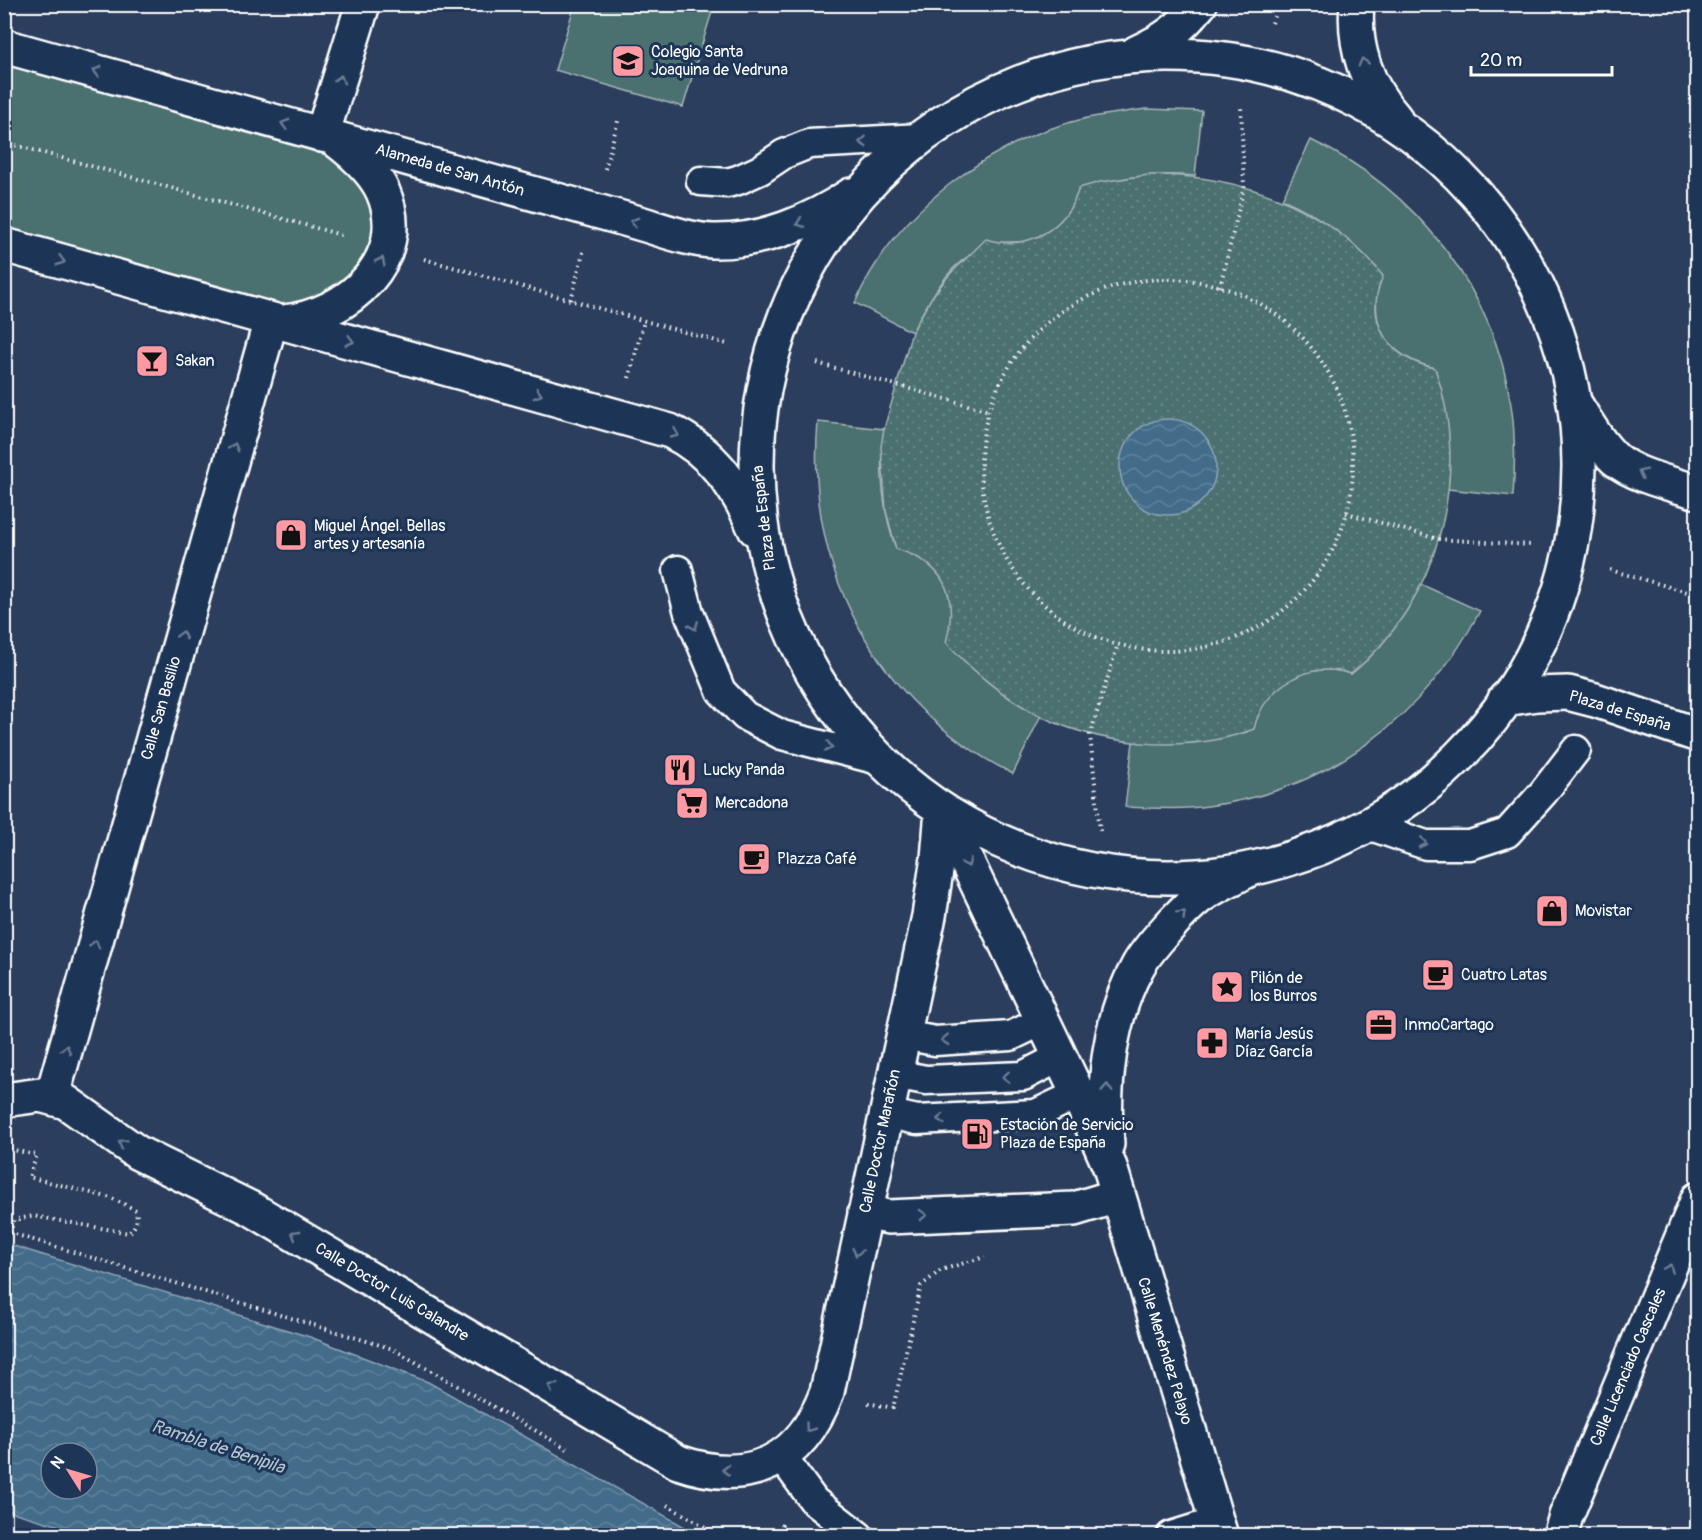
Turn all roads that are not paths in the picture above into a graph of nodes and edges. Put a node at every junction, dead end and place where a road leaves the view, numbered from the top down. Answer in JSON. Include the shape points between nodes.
{"nodes":[{"id":1,"x":363,"y":4,"type":"edge"},
{"id":2,"x":1200,"y":4,"type":"edge"},
{"id":3,"x":1357,"y":4,"type":"edge"},
{"id":4,"x":4,"y":46,"type":"edge"},
{"id":5,"x":1129,"y":57,"type":"junction"},
{"id":6,"x":1404,"y":129,"type":"junction"},
{"id":7,"x":327,"y":136,"type":"junction"},
{"id":8,"x":921,"y":138,"type":"junction"},
{"id":9,"x":885,"y":170,"type":"junction"},
{"id":10,"x":701,"y":181,"type":"dead end"},
{"id":11,"x":4,"y":245,"type":"edge"},
{"id":12,"x":277,"y":321,"type":"junction"},
{"id":13,"x":1574,"y":402,"type":"junction"},
{"id":14,"x":1698,"y":492,"type":"edge"},
{"id":15,"x":678,"y":570,"type":"dead end"},
{"id":16,"x":771,"y":577,"type":"junction"},
{"id":17,"x":1505,"y":699,"type":"junction"},
{"id":18,"x":1698,"y":735,"type":"edge"},
{"id":19,"x":1576,"y":750,"type":"dead end"},
{"id":20,"x":879,"y":760,"type":"junction"},
{"id":21,"x":942,"y":810,"type":"junction"},
{"id":22,"x":1368,"y":825,"type":"junction"},
{"id":23,"x":1250,"y":869,"type":"junction"},
{"id":24,"x":1042,"y":1021,"type":"junction"},
{"id":25,"x":903,"y":1035,"type":"junction"},
{"id":26,"x":1060,"y":1057,"type":"junction"},
{"id":27,"x":894,"y":1074,"type":"junction"},
{"id":28,"x":1078,"y":1094,"type":"junction"},
{"id":29,"x":52,"y":1097,"type":"junction"},
{"id":30,"x":4,"y":1100,"type":"edge"},
{"id":31,"x":886,"y":1113,"type":"junction"},
{"id":32,"x":1113,"y":1181,"type":"junction"},
{"id":33,"x":1698,"y":1199,"type":"edge"},
{"id":34,"x":866,"y":1212,"type":"junction"},
{"id":35,"x":782,"y":1457,"type":"junction"},
{"id":36,"x":1218,"y":1529,"type":"edge"},
{"id":37,"x":859,"y":1536,"type":"edge"},
{"id":38,"x":1171,"y":1536,"type":"edge"},
{"id":39,"x":1560,"y":1536,"type":"edge"}],
"edges":[{"from":7,"to":1,"type":"main road","one_way":true},
{"from":2,"to":5,"type":"main road","via":[[1165,40]]},
{"from":6,"to":3,"type":"main road","one_way":true,"via":[[1370,84],[1361,59]]},
{"from":7,"to":4,"type":"main road","name":"Alameda de San Antón","one_way":true},
{"from":5,"to":6,"type":"main road","name":"Plaza de España","via":[[1215,57],[1289,72],[1349,96]]},
{"from":5,"to":8,"type":"main road","name":"Plaza de España","via":[[1074,66],[1020,83],[969,107]]},
{"from":6,"to":13,"type":"main road","name":"Plaza de España","via":[[1467,182],[1517,247],[1563,348]]},
{"from":9,"to":7,"type":"main road","name":"Alameda de San Antón","one_way":true,"via":[[830,210],[808,220],[759,236],[711,241]]},
{"from":12,"to":7,"type":"main road","one_way":true,"via":[[315,316],[350,296],[365,284],[387,248],[390,226],[382,190],[358,159]]},
{"from":8,"to":9,"type":"main road","name":"Plaza de España"},
{"from":8,"to":10,"type":"lane","one_way":true,"via":[[809,144],[738,180]]},
{"from":9,"to":16,"type":"main road","name":"Plaza de España","via":[[854,202],[815,258],[783,323],[773,356],[762,403],[757,455],[760,512]]},
{"from":11,"to":12,"type":"main road","one_way":true},
{"from":12,"to":16,"type":"main road","one_way":true,"via":[[682,437],[705,453],[743,502]]},
{"from":29,"to":12,"type":"main road","name":"Calle San Basilio","one_way":true},
{"from":14,"to":13,"type":"main road","name":"Plaza de España","one_way":true,"via":[[1648,477],[1616,460]]},
{"from":13,"to":17,"type":"main road","name":"Plaza de España","via":[[1578,481],[1568,560],[1543,632]]},
{"from":15,"to":20,"type":"lane","one_way":true,"via":[[689,613],[721,691],[745,716],[782,735]]},
{"from":16,"to":20,"type":"main road","name":"Plaza de España","via":[[813,675],[847,724]]},
{"from":17,"to":18,"type":"main road","name":"Plaza de España","via":[[1568,693]]},
{"from":17,"to":22,"type":"main road","name":"Plaza de España","via":[[1487,725],[1444,770]]},
{"from":22,"to":19,"type":"lane","one_way":true,"via":[[1426,845],[1470,845],[1507,833]]},
{"from":20,"to":21,"type":"main road","name":"Plaza de España"},
{"from":21,"to":23,"type":"main road","name":"Plaza de España","via":[[1015,849],[1094,871],[1156,878]]},
{"from":21,"to":24,"type":"main road","one_way":true},
{"from":21,"to":25,"type":"main road","name":"Calle Doctor Marañón","via":[[933,890]]},
{"from":22,"to":23,"type":"main road","name":"Plaza de España","via":[[1291,858]]},
{"from":32,"to":23,"type":"main road","one_way":true,"via":[[1106,1109],[1110,1060],[1124,998],[1139,965],[1199,897]]},
{"from":24,"to":25,"type":"lane","one_way":true,"via":[[1011,1036],[935,1041]]},
{"from":24,"to":26,"type":"main road"},
{"from":25,"to":27,"type":"main road","name":"Calle Doctor Marañón"},
{"from":26,"to":27,"type":"lane","one_way":true,"via":[[1023,1076],[926,1080]]},
{"from":26,"to":28,"type":"main road"},
{"from":27,"to":31,"type":"main road","name":"Calle Doctor Marañón"},
{"from":28,"to":31,"type":"lane","one_way":true,"via":[[1036,1114],[917,1120]]},
{"from":28,"to":32,"type":"main road"},
{"from":29,"to":30,"type":"main road","name":"Calle Doctor Luis Calandre"},
{"from":35,"to":29,"type":"main road","name":"Calle Doctor Luis Calandre","one_way":true,"via":[[741,1470],[698,1468],[678,1462],[252,1209],[138,1154],[82,1112]]},
{"from":31,"to":34,"type":"main road","name":"Calle Doctor Marañón"},
{"from":34,"to":32,"type":"main road","one_way":true,"via":[[888,1217],[1074,1209]]},
{"from":32,"to":36,"type":"main road","name":"Calle Menéndez Pelayo"},
{"from":39,"to":33,"type":"main road","name":"Calle Licenciado Cascales","one_way":true},
{"from":34,"to":35,"type":"main road","name":"Calle Doctor Marañón","one_way":true,"via":[[827,1392],[810,1428]]},
{"from":35,"to":37,"type":"lane","via":[[814,1501]]},
{"from":36,"to":38,"type":"lane"}]}
